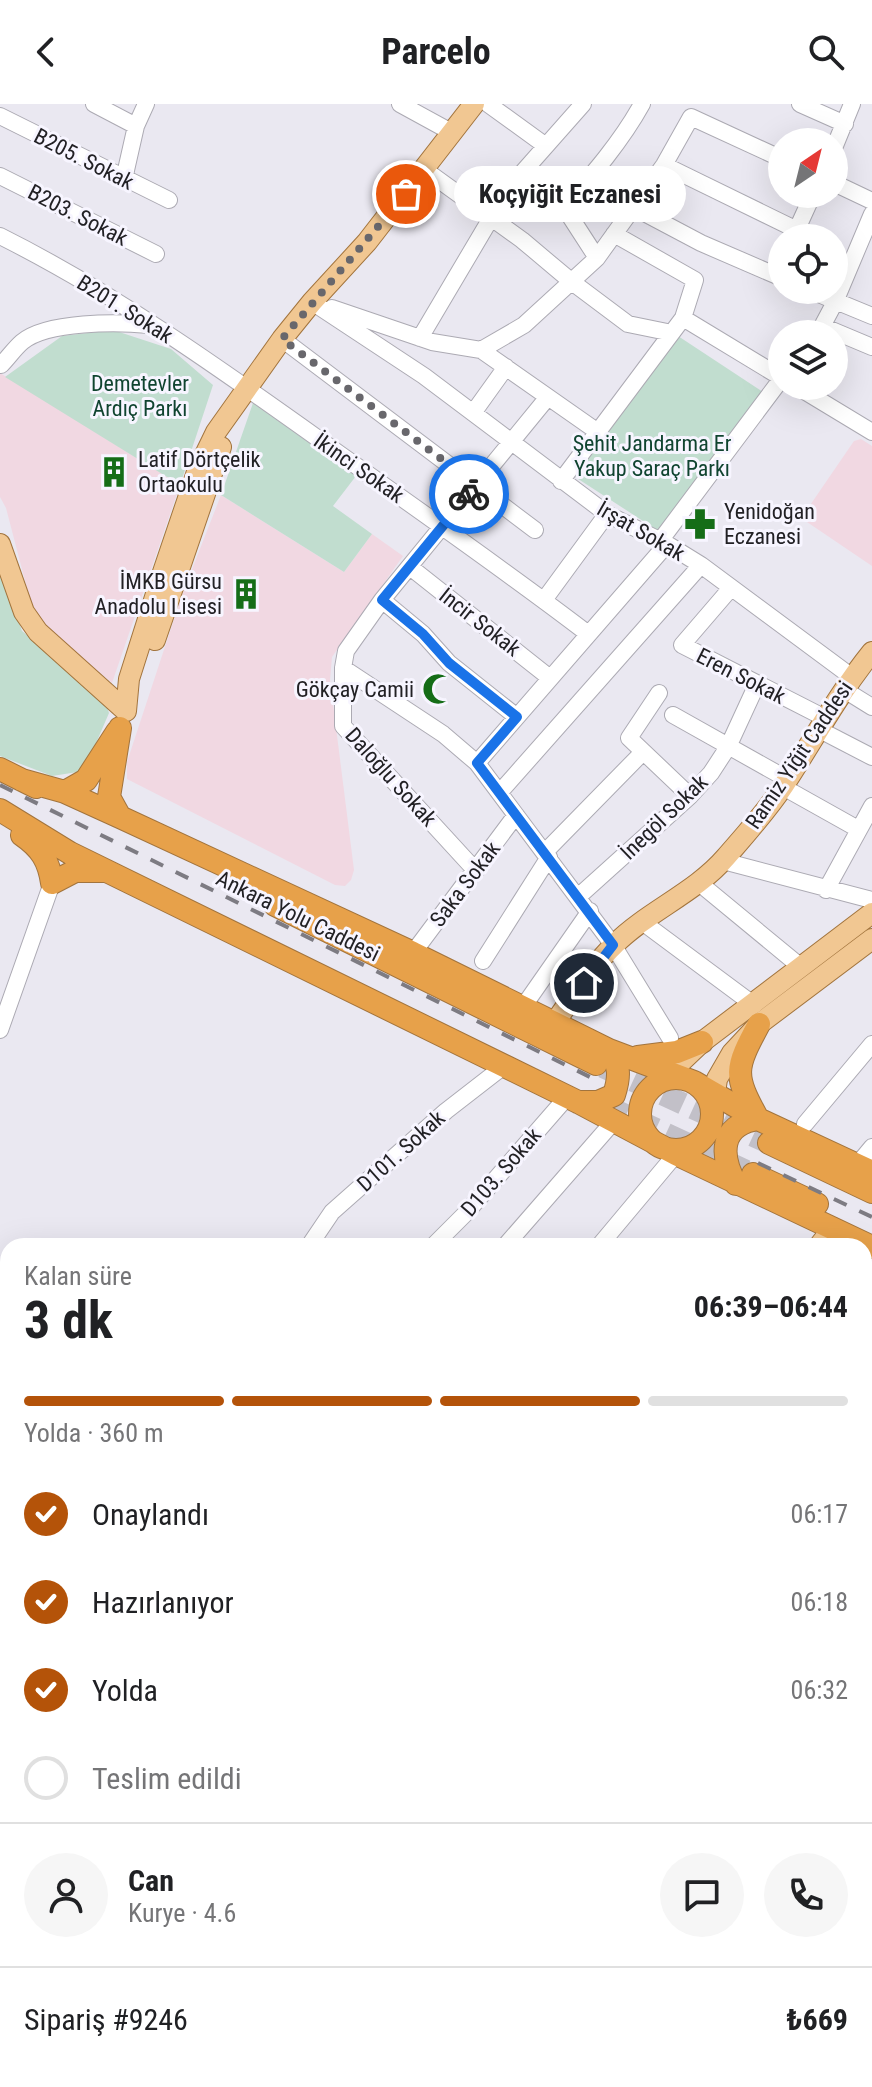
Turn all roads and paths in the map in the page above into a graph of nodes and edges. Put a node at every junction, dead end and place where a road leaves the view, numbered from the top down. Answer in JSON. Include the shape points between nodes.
{"nodes":[{"id":1,"x":94,"y":104,"type":"edge"},
{"id":2,"x":146,"y":104,"type":"edge"},
{"id":3,"x":400,"y":104,"type":"edge"},
{"id":4,"x":474,"y":104,"type":"edge"},
{"id":5,"x":488,"y":104,"type":"edge"},
{"id":6,"x":583,"y":104,"type":"edge"},
{"id":7,"x":642,"y":104,"type":"edge"},
{"id":8,"x":800,"y":104,"type":"edge"},
{"id":9,"x":852,"y":104,"type":"edge"},
{"id":10,"x":0,"y":116,"type":"edge"},
{"id":11,"x":845,"y":124,"type":"junction"},
{"id":12,"x":136,"y":126,"type":"junction"},
{"id":13,"x":843,"y":128,"type":"edge"},
{"id":14,"x":453,"y":133,"type":"junction"},
{"id":15,"x":546,"y":146,"type":"junction"},
{"id":16,"x":768,"y":153,"type":"edge"},
{"id":17,"x":664,"y":165,"type":"junction"},
{"id":18,"x":425,"y":170,"type":"junction"},
{"id":19,"x":0,"y":176,"type":"edge"},
{"id":20,"x":124,"y":179,"type":"junction"},
{"id":21,"x":848,"y":190,"type":"edge"},
{"id":22,"x":169,"y":200,"type":"dead end"},
{"id":23,"x":872,"y":201,"type":"edge"},
{"id":24,"x":564,"y":207,"type":"junction"},
{"id":25,"x":633,"y":207,"type":"junction"},
{"id":26,"x":872,"y":214,"type":"edge"},
{"id":27,"x":491,"y":218,"type":"junction"},
{"id":28,"x":776,"y":224,"type":"edge"},
{"id":29,"x":614,"y":234,"type":"junction"},
{"id":30,"x":0,"y":236,"type":"edge"},
{"id":31,"x":866,"y":246,"type":"edge"},
{"id":32,"x":156,"y":254,"type":"dead end"},
{"id":33,"x":597,"y":258,"type":"junction"},
{"id":34,"x":768,"y":268,"type":"edge"},
{"id":35,"x":848,"y":279,"type":"edge"},
{"id":36,"x":572,"y":282,"type":"junction"},
{"id":37,"x":312,"y":302,"type":"junction"},
{"id":38,"x":840,"y":304,"type":"edge"},
{"id":39,"x":872,"y":316,"type":"edge"},
{"id":40,"x":683,"y":318,"type":"junction"},
{"id":41,"x":155,"y":326,"type":"junction"},
{"id":42,"x":672,"y":333,"type":"junction"},
{"id":43,"x":420,"y":338,"type":"junction"},
{"id":44,"x":282,"y":339,"type":"junction"},
{"id":45,"x":848,"y":339,"type":"edge"},
{"id":46,"x":872,"y":347,"type":"edge"},
{"id":47,"x":481,"y":350,"type":"junction"},
{"id":48,"x":1,"y":365,"type":"edge"},
{"id":49,"x":506,"y":367,"type":"junction"},
{"id":50,"x":241,"y":396,"type":"junction"},
{"id":51,"x":548,"y":397,"type":"junction"},
{"id":52,"x":819,"y":400,"type":"edge"},
{"id":53,"x":473,"y":413,"type":"junction"},
{"id":54,"x":598,"y":432,"type":"junction"},
{"id":55,"x":872,"y":432,"type":"edge"},
{"id":56,"x":511,"y":442,"type":"junction"},
{"id":57,"x":561,"y":481,"type":"junction"},
{"id":58,"x":476,"y":485,"type":"junction"},
{"id":59,"x":607,"y":514,"type":"junction"},
{"id":60,"x":442,"y":527,"type":"junction"},
{"id":61,"x":535,"y":530,"type":"dead end"},
{"id":62,"x":663,"y":542,"type":"junction"},
{"id":63,"x":0,"y":544,"type":"edge"},
{"id":64,"x":701,"y":565,"type":"junction"},
{"id":65,"x":410,"y":567,"type":"junction"},
{"id":66,"x":731,"y":588,"type":"junction"},
{"id":67,"x":382,"y":600,"type":"junction"},
{"id":68,"x":544,"y":600,"type":"junction"},
{"id":69,"x":587,"y":633,"type":"junction"},
{"id":70,"x":872,"y":652,"type":"edge"},
{"id":71,"x":343,"y":668,"type":"junction"},
{"id":72,"x":550,"y":678,"type":"junction"},
{"id":73,"x":848,"y":683,"type":"junction"},
{"id":74,"x":757,"y":684,"type":"junction"},
{"id":75,"x":659,"y":693,"type":"dead end"},
{"id":76,"x":872,"y":707,"type":"edge"},
{"id":77,"x":673,"y":715,"type":"dead end"},
{"id":78,"x":517,"y":717,"type":"junction"},
{"id":79,"x":123,"y":720,"type":"junction"},
{"id":80,"x":822,"y":724,"type":"junction"},
{"id":81,"x":728,"y":747,"type":"junction"},
{"id":82,"x":643,"y":752,"type":"junction"},
{"id":83,"x":872,"y":757,"type":"edge"},
{"id":84,"x":477,"y":763,"type":"junction"},
{"id":85,"x":0,"y":769,"type":"edge"},
{"id":86,"x":22,"y":780,"type":"junction"},
{"id":87,"x":785,"y":783,"type":"junction"},
{"id":88,"x":65,"y":792,"type":"junction"},
{"id":89,"x":500,"y":792,"type":"junction"},
{"id":90,"x":690,"y":796,"type":"junction"},
{"id":91,"x":872,"y":806,"type":"edge"},
{"id":92,"x":0,"y":810,"type":"edge"},
{"id":93,"x":516,"y":815,"type":"junction"},
{"id":94,"x":120,"y":817,"type":"junction"},
{"id":95,"x":0,"y":823,"type":"edge"},
{"id":96,"x":858,"y":829,"type":"junction"},
{"id":97,"x":547,"y":855,"type":"junction"},
{"id":98,"x":723,"y":861,"type":"junction"},
{"id":99,"x":476,"y":871,"type":"junction"},
{"id":100,"x":107,"y":872,"type":"junction"},
{"id":101,"x":698,"y":882,"type":"junction"},
{"id":102,"x":52,"y":883,"type":"junction"},
{"id":103,"x":826,"y":890,"type":"junction"},
{"id":104,"x":579,"y":896,"type":"junction"},
{"id":105,"x":872,"y":900,"type":"edge"},
{"id":106,"x":590,"y":911,"type":"junction"},
{"id":107,"x":872,"y":913,"type":"edge"},
{"id":108,"x":641,"y":921,"type":"junction"},
{"id":109,"x":872,"y":939,"type":"edge"},
{"id":110,"x":613,"y":945,"type":"junction"},
{"id":111,"x":413,"y":953,"type":"junction"},
{"id":112,"x":483,"y":961,"type":"dead end"},
{"id":113,"x":801,"y":967,"type":"junction"},
{"id":114,"x":523,"y":1007,"type":"junction"},
{"id":115,"x":756,"y":1015,"type":"junction"},
{"id":116,"x":555,"y":1022,"type":"junction"},
{"id":117,"x":0,"y":1030,"type":"edge"},
{"id":118,"x":670,"y":1038,"type":"dead end"},
{"id":119,"x":702,"y":1042,"type":"junction"},
{"id":120,"x":872,"y":1044,"type":"edge"},
{"id":121,"x":602,"y":1057,"type":"junction"},
{"id":122,"x":631,"y":1058,"type":"junction"},
{"id":123,"x":504,"y":1066,"type":"junction"},
{"id":124,"x":666,"y":1076,"type":"junction"},
{"id":125,"x":576,"y":1098,"type":"junction"},
{"id":126,"x":714,"y":1103,"type":"junction"},
{"id":127,"x":758,"y":1119,"type":"junction"},
{"id":128,"x":614,"y":1121,"type":"junction"},
{"id":129,"x":805,"y":1124,"type":"dead end"},
{"id":130,"x":769,"y":1143,"type":"tunnel mouth"},
{"id":131,"x":872,"y":1147,"type":"edge"},
{"id":132,"x":668,"y":1150,"type":"junction"},
{"id":133,"x":864,"y":1168,"type":"edge"},
{"id":134,"x":745,"y":1179,"type":"junction"},
{"id":135,"x":872,"y":1192,"type":"edge"},
{"id":136,"x":833,"y":1228,"type":"junction"},
{"id":137,"x":872,"y":1230,"type":"edge"},
{"id":138,"x":314,"y":1238,"type":"edge"},
{"id":139,"x":441,"y":1238,"type":"edge"},
{"id":140,"x":512,"y":1238,"type":"edge"},
{"id":141,"x":605,"y":1238,"type":"edge"},
{"id":142,"x":825,"y":1238,"type":"edge"},
{"id":143,"x":854,"y":1238,"type":"edge"}],
"edges":[{"from":1,"to":12,"type":"street"},
{"from":2,"to":12,"type":"street"},
{"from":3,"to":14,"type":"street"},
{"from":4,"to":14,"type":"main road"},
{"from":5,"to":15,"type":"street"},
{"from":6,"to":15,"type":"street"},
{"from":7,"to":24,"type":"street","via":[[599,168]]},
{"from":8,"to":11,"type":"street"},
{"from":9,"to":11,"type":"street"},
{"from":10,"to":20,"type":"street","name":"B205. Sokak"},
{"from":11,"to":13,"type":"street"},
{"from":12,"to":20,"type":"street"},
{"from":14,"to":18,"type":"main road"},
{"from":15,"to":24,"type":"street","via":[[522,173]]},
{"from":16,"to":17,"type":"street","via":[[691,117]]},
{"from":17,"to":25,"type":"street"},
{"from":17,"to":28,"type":"street"},
{"from":18,"to":27,"type":"street"},
{"from":18,"to":37,"type":"main road"},
{"from":19,"to":32,"type":"street","name":"B203. Sokak"},
{"from":20,"to":22,"type":"street","name":"B205. Sokak"},
{"from":21,"to":23,"type":"street"},
{"from":24,"to":33,"type":"street"},
{"from":25,"to":29,"type":"street"},
{"from":25,"to":34,"type":"street","via":[[701,243]]},
{"from":26,"to":31,"type":"street"},
{"from":27,"to":36,"type":"street"},
{"from":27,"to":43,"type":"street"},
{"from":29,"to":33,"type":"street"},
{"from":29,"to":40,"type":"street","via":[[695,280]]},
{"from":30,"to":41,"type":"street","name":"B201. Sokak"},
{"from":31,"to":35,"type":"street"},
{"from":33,"to":36,"type":"street"},
{"from":36,"to":42,"type":"street","via":[[628,324]]},
{"from":36,"to":47,"type":"street","via":[[524,325]]},
{"from":37,"to":43,"type":"street"},
{"from":37,"to":44,"type":"main road"},
{"from":37,"to":53,"type":"street","name":"İrşat Sokak"},
{"from":38,"to":39,"type":"street"},
{"from":40,"to":42,"type":"street"},
{"from":40,"to":62,"type":"street","via":[[782,378]]},
{"from":41,"to":48,"type":"street","via":[[114,321],[57,329],[24,340]]},
{"from":41,"to":50,"type":"street","name":"B201. Sokak"},
{"from":42,"to":54,"type":"street"},
{"from":43,"to":47,"type":"street"},
{"from":44,"to":50,"type":"main road"},
{"from":44,"to":58,"type":"street"},
{"from":45,"to":46,"type":"street"},
{"from":47,"to":49,"type":"street"},
{"from":49,"to":51,"type":"street"},
{"from":49,"to":53,"type":"street"},
{"from":50,"to":60,"type":"street","name":"İkinci Sokak"},
{"from":50,"to":79,"type":"main road","via":[[198,469],[168,578],[129,679]]},
{"from":51,"to":54,"type":"street"},
{"from":51,"to":56,"type":"street"},
{"from":52,"to":55,"type":"street"},
{"from":53,"to":56,"type":"street","name":"İrşat Sokak"},
{"from":54,"to":57,"type":"street"},
{"from":56,"to":57,"type":"street","name":"İrşat Sokak"},
{"from":56,"to":58,"type":"street"},
{"from":57,"to":59,"type":"street","name":"İrşat Sokak"},
{"from":58,"to":60,"type":"street"},
{"from":58,"to":61,"type":"street"},
{"from":59,"to":62,"type":"street","name":"İrşat Sokak"},
{"from":59,"to":68,"type":"street"},
{"from":60,"to":65,"type":"street"},
{"from":60,"to":68,"type":"street","name":"İkinci Sokak"},
{"from":62,"to":64,"type":"street","name":"İrşat Sokak"},
{"from":62,"to":69,"type":"street"},
{"from":63,"to":79,"type":"main road","via":[[24,612]]},
{"from":64,"to":66,"type":"street","name":"İrşat Sokak"},
{"from":64,"to":89,"type":"street"},
{"from":65,"to":67,"type":"street"},
{"from":65,"to":72,"type":"street","name":"İncir Sokak"},
{"from":66,"to":73,"type":"street","name":"İrşat Sokak"},
{"from":66,"to":74,"type":"street","name":"Eren Sokak","via":[[682,645]]},
{"from":67,"to":71,"type":"street","via":[[346,651]]},
{"from":67,"to":78,"type":"street"},
{"from":68,"to":69,"type":"street","name":"İkinci Sokak"},
{"from":69,"to":72,"type":"street"},
{"from":70,"to":73,"type":"main road","name":"Ramiz Yiğit Caddesi"},
{"from":71,"to":84,"type":"street"},
{"from":71,"to":99,"type":"street","name":"Daloğlu Sokak","via":[[343,726]]},
{"from":72,"to":78,"type":"street"},
{"from":73,"to":76,"type":"street","name":"İrşat Sokak"},
{"from":73,"to":80,"type":"main road","name":"Ramiz Yiğit Caddesi"},
{"from":74,"to":80,"type":"street","name":"Eren Sokak"},
{"from":74,"to":81,"type":"street","name":"İnegöl Sokak"},
{"from":75,"to":82,"type":"street","via":[[629,738]]},
{"from":77,"to":81,"type":"street"},
{"from":78,"to":84,"type":"street"},
{"from":79,"to":88,"type":"highway","via":[[86,780]]},
{"from":79,"to":94,"type":"highway","via":[[109,797]]},
{"from":80,"to":83,"type":"street","name":"Eren Sokak"},
{"from":80,"to":87,"type":"main road","name":"Ramiz Yiğit Caddesi"},
{"from":81,"to":87,"type":"street"},
{"from":81,"to":90,"type":"street","name":"İnegöl Sokak"},
{"from":82,"to":90,"type":"street"},
{"from":82,"to":97,"type":"street"},
{"from":84,"to":89,"type":"street"},
{"from":85,"to":86,"type":"highway","name":"Ankara Yolu Caddesi"},
{"from":86,"to":88,"type":"highway"},
{"from":86,"to":121,"type":"highway","name":"Ankara Yolu Caddesi"},
{"from":87,"to":96,"type":"street"},
{"from":87,"to":98,"type":"main road","name":"Ramiz Yiğit Caddesi"},
{"from":88,"to":94,"type":"highway"},
{"from":89,"to":93,"type":"street"},
{"from":90,"to":104,"type":"street","name":"İnegöl Sokak"},
{"from":91,"to":96,"type":"street"},
{"from":92,"to":100,"type":"highway"},
{"from":92,"to":125,"type":"highway","name":"Ankara Yolu Caddesi"},
{"from":93,"to":97,"type":"street"},
{"from":93,"to":99,"type":"street","name":"Saka Sokak"},
{"from":94,"to":111,"type":"highway"},
{"from":95,"to":102,"type":"highway","via":[[38,847]]},
{"from":96,"to":103,"type":"street"},
{"from":97,"to":104,"type":"street"},
{"from":97,"to":112,"type":"street"},
{"from":98,"to":101,"type":"main road","name":"Ramiz Yiğit Caddesi"},
{"from":98,"to":103,"type":"street"},
{"from":99,"to":111,"type":"street","name":"Saka Sokak"},
{"from":100,"to":102,"type":"highway","via":[[75,871]]},
{"from":100,"to":123,"type":"highway"},
{"from":101,"to":108,"type":"main road","name":"Ramiz Yiğit Caddesi"},
{"from":101,"to":113,"type":"street"},
{"from":102,"to":117,"type":"street"},
{"from":103,"to":105,"type":"street"},
{"from":104,"to":106,"type":"street"},
{"from":106,"to":110,"type":"street"},
{"from":106,"to":114,"type":"street"},
{"from":107,"to":113,"type":"main road"},
{"from":108,"to":110,"type":"main road","name":"Ramiz Yiğit Caddesi"},
{"from":108,"to":115,"type":"street"},
{"from":109,"to":115,"type":"main road"},
{"from":110,"to":116,"type":"main road","name":"Ramiz Yiğit Caddesi"},
{"from":110,"to":118,"type":"street"},
{"from":111,"to":114,"type":"highway"},
{"from":113,"to":115,"type":"main road"},
{"from":114,"to":116,"type":"highway"},
{"from":115,"to":119,"type":"main road"},
{"from":115,"to":126,"type":"main road","via":[[717,1079]]},
{"from":115,"to":127,"type":"highway","via":[[739,1070],[740,1084]]},
{"from":116,"to":121,"type":"highway"},
{"from":119,"to":122,"type":"highway","via":[[677,1052]]},
{"from":119,"to":124,"type":"main road"},
{"from":120,"to":129,"type":"street"},
{"from":121,"to":122,"type":"highway"},
{"from":121,"to":125,"type":"highway","via":[[618,1063],[614,1095],[598,1102]]},
{"from":122,"to":124,"type":"highway"},
{"from":123,"to":125,"type":"highway"},
{"from":123,"to":138,"type":"street","name":"D101. Sokak","via":[[332,1212]]},
{"from":124,"to":126,"type":"highway","via":[[694,1082]]},
{"from":124,"to":132,"type":"highway","via":[[646,1093],[640,1112],[644,1132]]},
{"from":125,"to":128,"type":"highway"},
{"from":125,"to":139,"type":"street","name":"D103. Sokak"},
{"from":126,"to":127,"type":"highway"},
{"from":126,"to":132,"type":"highway","via":[[707,1133],[691,1147]]},
{"from":127,"to":133,"type":"highway"},
{"from":127,"to":134,"type":"highway","via":[[744,1121],[725,1147],[725,1164]]},
{"from":128,"to":132,"type":"highway"},
{"from":128,"to":140,"type":"street"},
{"from":130,"to":135,"type":"highway"},
{"from":131,"to":133,"type":"street"},
{"from":132,"to":134,"type":"highway"},
{"from":132,"to":141,"type":"street"},
{"from":134,"to":136,"type":"highway"},
{"from":134,"to":137,"type":"highway"},
{"from":136,"to":142,"type":"main road"},
{"from":136,"to":143,"type":"highway"}]}
